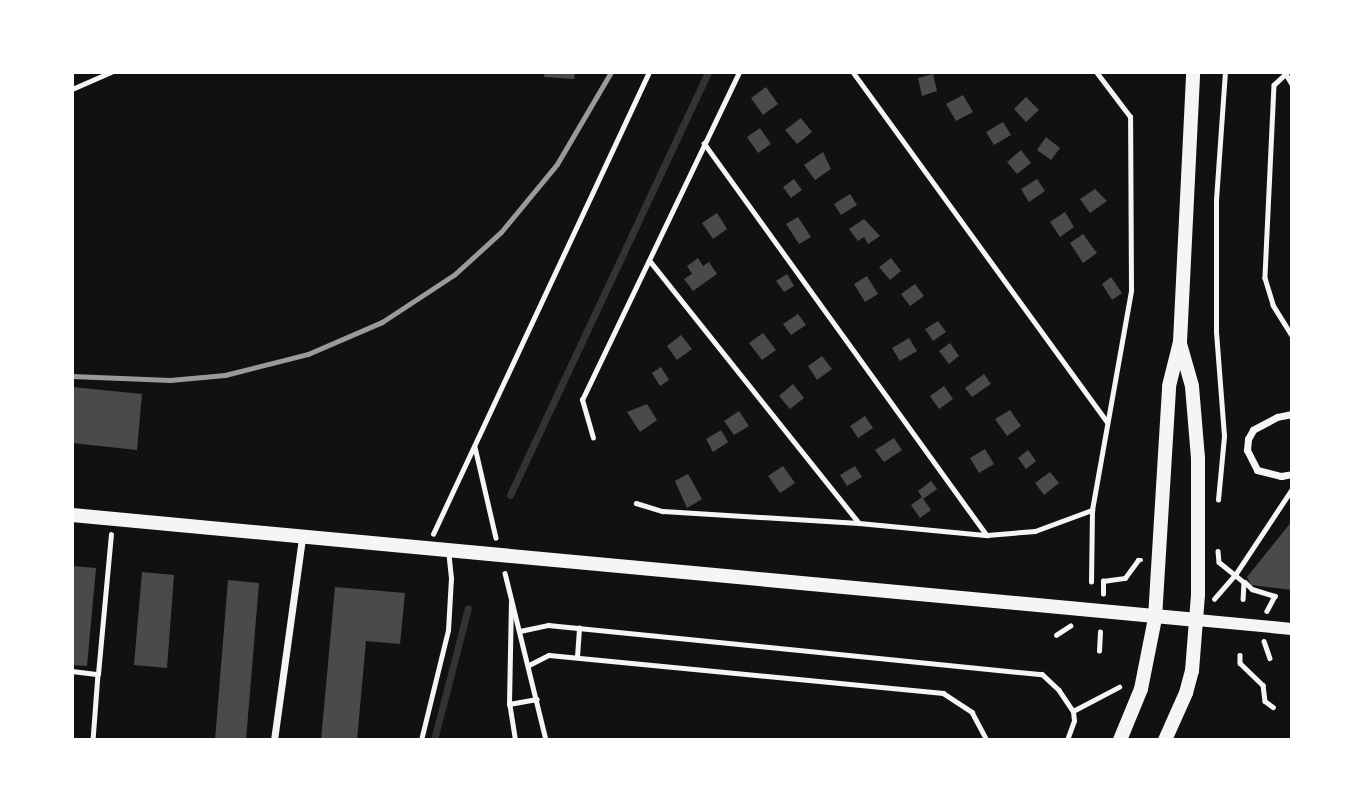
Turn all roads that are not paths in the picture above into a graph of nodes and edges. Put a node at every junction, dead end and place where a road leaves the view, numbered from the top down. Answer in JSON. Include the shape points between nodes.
{"nodes":[{"id":1,"x":111,"y":72,"type":"edge"},
{"id":2,"x":1194,"y":72,"type":"edge"},
{"id":3,"x":72,"y":89,"type":"edge"},
{"id":4,"x":1180,"y":342,"type":"junction"},
{"id":5,"x":1292,"y":414,"type":"edge"},
{"id":6,"x":1292,"y":474,"type":"edge"},
{"id":7,"x":72,"y":514,"type":"edge"},
{"id":8,"x":302,"y":536,"type":"junction"},
{"id":9,"x":448,"y":550,"type":"junction"},
{"id":10,"x":1155,"y":618,"type":"junction"},
{"id":11,"x":1197,"y":620,"type":"junction"},
{"id":12,"x":1292,"y":629,"type":"edge"},
{"id":13,"x":274,"y":740,"type":"edge"},
{"id":14,"x":421,"y":740,"type":"edge"},
{"id":15,"x":1120,"y":740,"type":"edge"},
{"id":16,"x":1165,"y":740,"type":"edge"}],
"edges":[{"from":1,"to":3,"type":"lane"},
{"from":2,"to":4,"type":"main road"},
{"from":4,"to":10,"type":"main road","via":[[1169,386]]},
{"from":4,"to":11,"type":"main road","via":[[1192,386],[1198,458]]},
{"from":5,"to":6,"type":"street","via":[[1253,430],[1247,450],[1257,470]]},
{"from":7,"to":8,"type":"main road"},
{"from":8,"to":9,"type":"main road"},
{"from":8,"to":13,"type":"street"},
{"from":9,"to":10,"type":"main road"},
{"from":9,"to":14,"type":"lane","via":[[448,630]]},
{"from":10,"to":11,"type":"main road"},
{"from":10,"to":15,"type":"main road","via":[[1141,689]]},
{"from":11,"to":12,"type":"street"},
{"from":11,"to":16,"type":"main road","via":[[1189,682]]}]}
